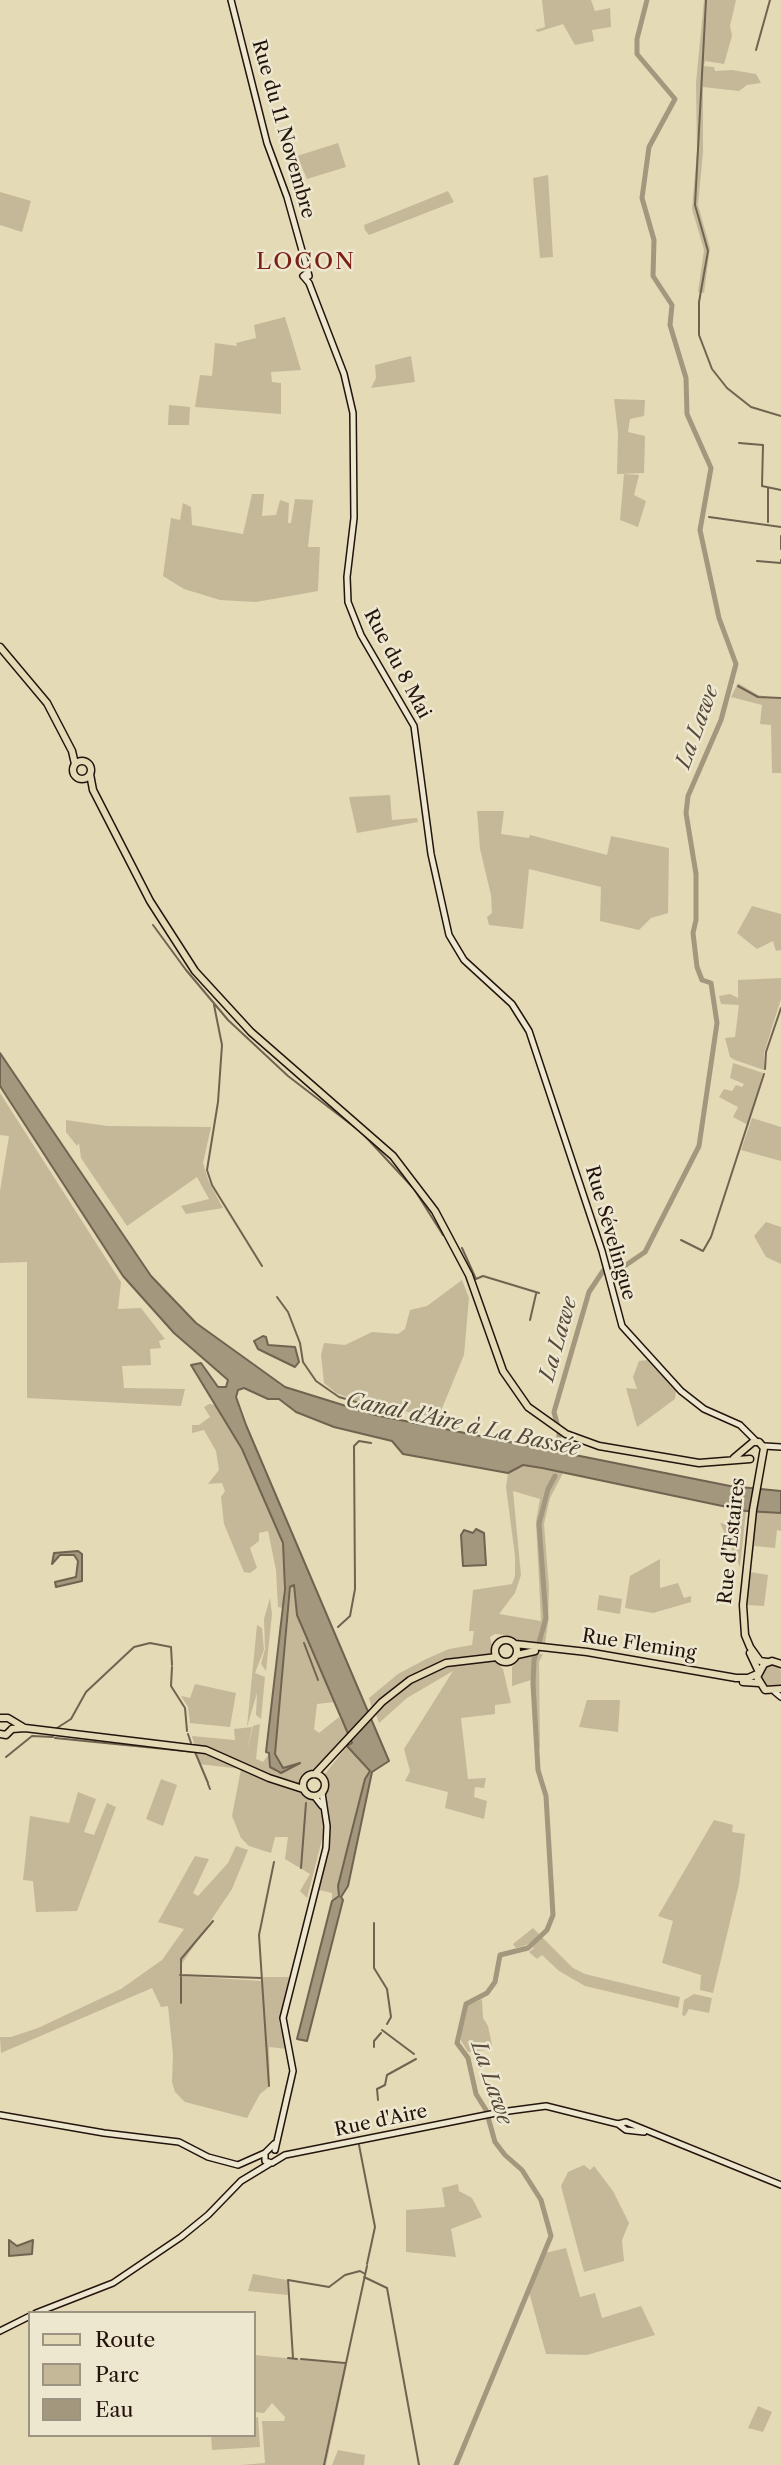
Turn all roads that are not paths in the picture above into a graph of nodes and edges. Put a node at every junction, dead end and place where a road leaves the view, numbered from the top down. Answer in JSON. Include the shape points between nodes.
{"nodes":[{"id":1,"x":231,"y":0,"type":"edge"},
{"id":2,"x":307,"y":275,"type":"joint"},
{"id":3,"x":0,"y":647,"type":"edge"},
{"id":4,"x":79,"y":762,"type":"junction"},
{"id":5,"x":90,"y":774,"type":"junction"},
{"id":6,"x":82,"y":779,"type":"junction"},
{"id":7,"x":93,"y":790,"type":"junction"},
{"id":8,"x":507,"y":999,"type":"joint"},
{"id":9,"x":757,"y":1449,"type":"junction"},
{"id":10,"x":733,"y":1459,"type":"junction"},
{"id":11,"x":751,"y":1460,"type":"junction"},
{"id":12,"x":755,"y":1485,"type":"junction"},
{"id":13,"x":752,"y":1510,"type":"junction"},
{"id":14,"x":515,"y":1644,"type":"junction"},
{"id":15,"x":495,"y":1648,"type":"junction"},
{"id":16,"x":538,"y":1650,"type":"junction"},
{"id":17,"x":517,"y":1654,"type":"junction"},
{"id":18,"x":497,"y":1657,"type":"junction"},
{"id":19,"x":475,"y":1658,"type":"junction"},
{"id":20,"x":767,"y":1662,"type":"junction"},
{"id":21,"x":781,"y":1664,"type":"edge"},
{"id":22,"x":758,"y":1672,"type":"junction"},
{"id":23,"x":758,"y":1684,"type":"junction"},
{"id":24,"x":779,"y":1693,"type":"edge"},
{"id":25,"x":0,"y":1718,"type":"edge"},
{"id":26,"x":12,"y":1726,"type":"junction"},
{"id":27,"x":0,"y":1734,"type":"edge"},
{"id":28,"x":328,"y":1763,"type":"junction"},
{"id":29,"x":314,"y":1774,"type":"junction"},
{"id":30,"x":323,"y":1779,"type":"junction"},
{"id":31,"x":303,"y":1785,"type":"junction"},
{"id":32,"x":323,"y":1793,"type":"junction"},
{"id":33,"x":315,"y":1797,"type":"junction"},
{"id":34,"x":325,"y":1812,"type":"junction"},
{"id":35,"x":0,"y":2115,"type":"edge"},
{"id":36,"x":270,"y":2156,"type":"junction"},
{"id":37,"x":252,"y":2158,"type":"junction"},
{"id":38,"x":258,"y":2169,"type":"junction"},
{"id":39,"x":781,"y":2185,"type":"edge"},
{"id":40,"x":41,"y":2311,"type":"edge"},
{"id":41,"x":28,"y":2317,"type":"edge"},
{"id":42,"x":0,"y":2331,"type":"edge"}],
"edges":[{"from":1,"to":2,"type":"main road","name":"Rue du 11 Novembre"},
{"from":2,"to":8,"type":"main road","name":"Rue du 8 Mai","via":[[344,374],[353,413],[350,610],[414,726],[433,864],[451,941],[468,965]]},
{"from":3,"to":4,"type":"main road","via":[[33,683]]},
{"from":4,"to":5,"type":"main road","via":[[90,766]]},
{"from":4,"to":6,"type":"main road","via":[[74,774]]},
{"from":5,"to":6,"type":"main road"},
{"from":5,"to":7,"type":"main road"},
{"from":6,"to":7,"type":"main road"},
{"from":7,"to":10,"type":"main road","via":[[156,911],[208,987],[271,1051],[393,1156],[435,1211],[469,1275],[503,1371],[528,1408],[566,1434],[600,1446],[676,1461]]},
{"from":8,"to":9,"type":"main road","name":"Rue Sévelingue","via":[[534,1041],[617,1316],[630,1336],[693,1402],[744,1428]]},
{"from":9,"to":10,"type":"main road"},
{"from":9,"to":11,"type":"main road"},
{"from":9,"to":11,"type":"main road"},
{"from":9,"to":12,"type":"main road","name":"Rue d'Estaires"},
{"from":10,"to":11,"type":"main road"},
{"from":11,"to":12,"type":"main road","name":"Rue d'Estaires"},
{"from":12,"to":13,"type":"main road"},
{"from":13,"to":20,"type":"main road","via":[[745,1635],[755,1656]]},
{"from":13,"to":22,"type":"main road","name":"Rue d'Estaires","via":[[743,1562],[740,1625]]},
{"from":14,"to":15,"type":"main road","via":[[504,1640]]},
{"from":14,"to":16,"type":"main road","name":"Rue Fleming"},
{"from":14,"to":17,"type":"main road"},
{"from":15,"to":18,"type":"main road"},
{"from":15,"to":19,"type":"main road"},
{"from":16,"to":17,"type":"main road","name":"Rue Fleming"},
{"from":16,"to":22,"type":"main road","name":"Rue Fleming","via":[[587,1652],[736,1678]]},
{"from":16,"to":23,"type":"main road","name":"Rue Fleming"},
{"from":17,"to":18,"type":"main road","via":[[508,1662]]},
{"from":18,"to":19,"type":"main road"},
{"from":19,"to":28,"type":"main road","via":[[429,1670],[382,1702]]},
{"from":20,"to":21,"type":"main road"},
{"from":20,"to":22,"type":"main road"},
{"from":22,"to":23,"type":"main road"},
{"from":23,"to":24,"type":"main road","name":"Rue Fleming"},
{"from":25,"to":26,"type":"main road","via":[[8,1718]]},
{"from":26,"to":27,"type":"main road","via":[[8,1734]]},
{"from":26,"to":31,"type":"main road","via":[[206,1750]]},
{"from":28,"to":29,"type":"main road"},
{"from":28,"to":30,"type":"main road"},
{"from":29,"to":30,"type":"main road"},
{"from":29,"to":31,"type":"main road"},
{"from":30,"to":32,"type":"main road"},
{"from":31,"to":33,"type":"main road"},
{"from":32,"to":33,"type":"main road"},
{"from":32,"to":34,"type":"main road"},
{"from":33,"to":34,"type":"main road"},
{"from":34,"to":36,"type":"main road","via":[[327,1834],[283,2018],[293,2071]]},
{"from":35,"to":37,"type":"main road","via":[[179,2142],[231,2164]]},
{"from":36,"to":37,"type":"main road"},
{"from":36,"to":38,"type":"main road"},
{"from":36,"to":39,"type":"main road","name":"Rue d'Aire","via":[[546,2106],[626,2130],[649,2132]]},
{"from":37,"to":38,"type":"main road"},
{"from":38,"to":40,"type":"main road","via":[[212,2212],[113,2283]]},
{"from":41,"to":42,"type":"main road"}]}
